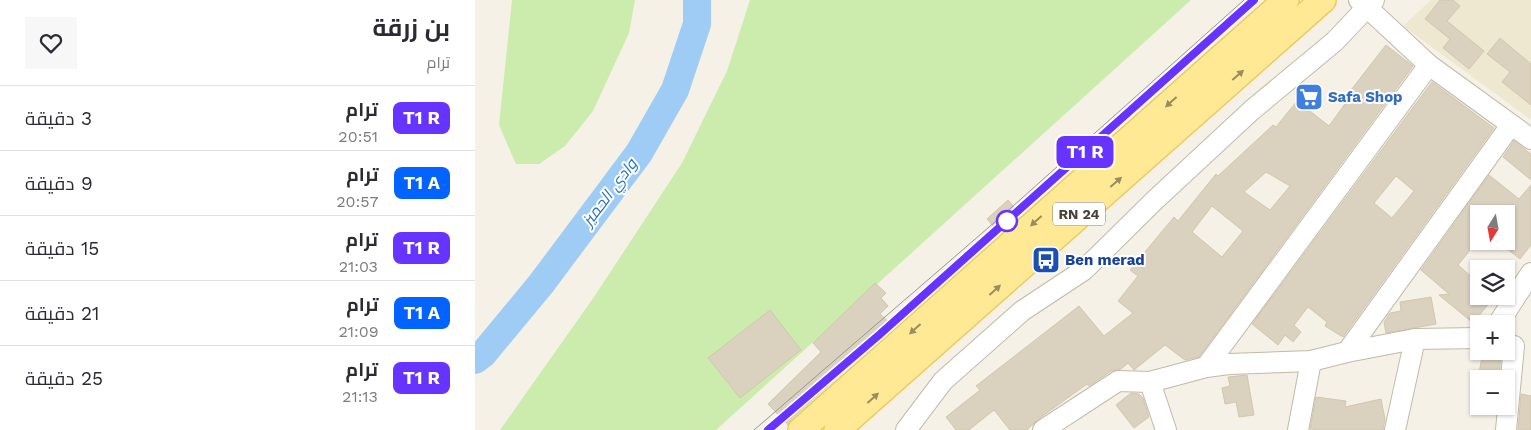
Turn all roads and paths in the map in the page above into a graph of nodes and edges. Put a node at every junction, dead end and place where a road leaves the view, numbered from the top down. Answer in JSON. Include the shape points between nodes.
{"nodes":[{"id":1,"x":1287,"y":0,"type":"edge"},
{"id":2,"x":1323,"y":0,"type":"edge"},
{"id":3,"x":1367,"y":2,"type":"edge"},
{"id":4,"x":1429,"y":65,"type":"junction"},
{"id":5,"x":1511,"y":125,"type":"junction"},
{"id":6,"x":1531,"y":139,"type":"edge"},
{"id":7,"x":1531,"y":274,"type":"edge"},
{"id":8,"x":1504,"y":315,"type":"edge"},
{"id":9,"x":1470,"y":338,"type":"edge"},
{"id":10,"x":1415,"y":339,"type":"junction"},
{"id":11,"x":1517,"y":345,"type":"edge"},
{"id":12,"x":1347,"y":352,"type":"junction"},
{"id":13,"x":1311,"y":361,"type":"junction"},
{"id":14,"x":1206,"y":367,"type":"junction"},
{"id":15,"x":1149,"y":382,"type":"junction"},
{"id":16,"x":801,"y":430,"type":"edge"},
{"id":17,"x":837,"y":430,"type":"edge"},
{"id":18,"x":906,"y":430,"type":"edge"},
{"id":19,"x":1043,"y":430,"type":"edge"},
{"id":20,"x":1166,"y":430,"type":"edge"},
{"id":21,"x":1298,"y":430,"type":"edge"},
{"id":22,"x":1395,"y":430,"type":"edge"},
{"id":23,"x":1506,"y":430,"type":"edge"}],
"edges":[{"from":1,"to":16,"type":"main road","number":"RN 24","one_way":true},
{"from":17,"to":2,"type":"main road","number":"RN 24","one_way":true},
{"from":3,"to":4,"type":"street"},
{"from":3,"to":18,"type":"street","via":[[1334,42],[1252,110],[1084,270],[1022,311],[943,381]]},
{"from":4,"to":5,"type":"street"},
{"from":4,"to":14,"type":"street"},
{"from":5,"to":6,"type":"street"},
{"from":5,"to":12,"type":"street"},
{"from":7,"to":8,"type":"street"},
{"from":9,"to":10,"type":"street"},
{"from":10,"to":12,"type":"street"},
{"from":10,"to":22,"type":"street"},
{"from":11,"to":23,"type":"street"},
{"from":12,"to":13,"type":"street"},
{"from":13,"to":14,"type":"street"},
{"from":13,"to":21,"type":"street"},
{"from":14,"to":15,"type":"street"},
{"from":15,"to":19,"type":"street","via":[[1118,381]]},
{"from":15,"to":20,"type":"street"}]}
